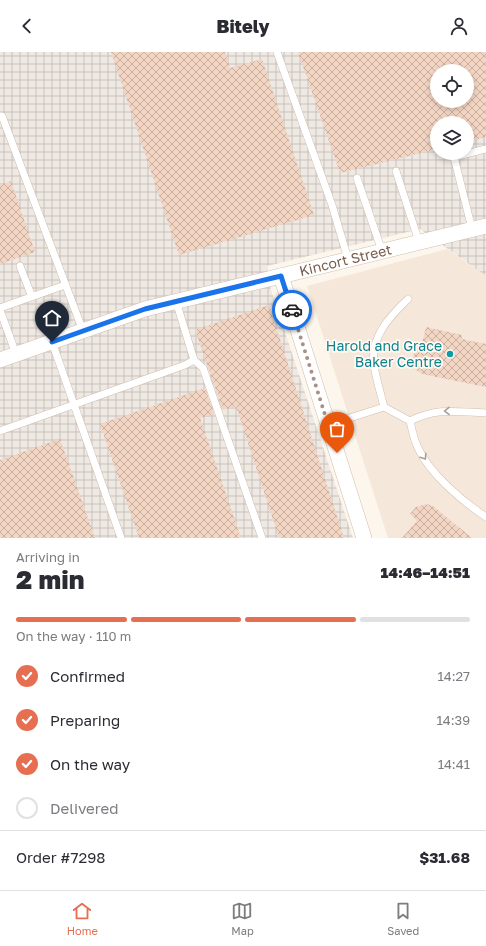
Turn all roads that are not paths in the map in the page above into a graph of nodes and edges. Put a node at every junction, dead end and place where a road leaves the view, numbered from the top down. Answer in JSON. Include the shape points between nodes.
{"nodes":[{"id":1,"x":277,"y":52,"type":"edge"},
{"id":2,"x":0,"y":116,"type":"edge"},
{"id":3,"x":486,"y":149,"type":"edge"},
{"id":4,"x":396,"y":171,"type":"dead end"},
{"id":5,"x":357,"y":178,"type":"dead end"},
{"id":6,"x":479,"y":227,"type":"edge"},
{"id":7,"x":419,"y":242,"type":"junction"},
{"id":8,"x":382,"y":251,"type":"junction"},
{"id":9,"x":348,"y":259,"type":"junction"},
{"id":10,"x":20,"y":266,"type":"dead end"},
{"id":11,"x":281,"y":276,"type":"junction"},
{"id":12,"x":65,"y":285,"type":"junction"},
{"id":13,"x":32,"y":297,"type":"junction"},
{"id":14,"x":408,"y":299,"type":"dead end"},
{"id":15,"x":176,"y":301,"type":"junction"},
{"id":16,"x":0,"y":309,"type":"edge"},
{"id":17,"x":83,"y":331,"type":"junction"},
{"id":18,"x":52,"y":342,"type":"junction"},
{"id":19,"x":16,"y":354,"type":"junction"},
{"id":20,"x":0,"y":360,"type":"edge"},
{"id":21,"x":194,"y":360,"type":"junction"},
{"id":22,"x":74,"y":405,"type":"junction"},
{"id":23,"x":384,"y":407,"type":"junction"},
{"id":24,"x":486,"y":413,"type":"edge"},
{"id":25,"x":410,"y":421,"type":"junction"},
{"id":26,"x":328,"y":425,"type":"junction"},
{"id":27,"x":0,"y":431,"type":"edge"},
{"id":28,"x":486,"y":517,"type":"edge"},
{"id":29,"x":121,"y":538,"type":"edge"},
{"id":30,"x":262,"y":538,"type":"edge"},
{"id":31,"x":364,"y":538,"type":"edge"}],
"edges":[{"from":1,"to":9,"type":"lane","via":[[332,206]]},
{"from":2,"to":12,"type":"lane"},
{"from":3,"to":6,"type":"lane","via":[[454,157]]},
{"from":4,"to":7,"type":"lane"},
{"from":5,"to":8,"type":"lane"},
{"from":6,"to":7,"type":"street","name":"Kincort Street"},
{"from":7,"to":8,"type":"street","name":"Kincort Street"},
{"from":8,"to":9,"type":"street","name":"Kincort Street"},
{"from":9,"to":11,"type":"street","name":"Kincort Street"},
{"from":10,"to":13,"type":"lane"},
{"from":11,"to":15,"type":"street","name":"Kincort Street"},
{"from":11,"to":26,"type":"street"},
{"from":12,"to":13,"type":"lane"},
{"from":12,"to":17,"type":"lane"},
{"from":13,"to":16,"type":"lane"},
{"from":14,"to":23,"type":"lane","via":[[385,322],[375,348],[374,364]]},
{"from":15,"to":17,"type":"street","name":"Kincort Street"},
{"from":15,"to":21,"type":"lane"},
{"from":16,"to":19,"type":"lane"},
{"from":17,"to":18,"type":"street","name":"Kincort Street"},
{"from":18,"to":19,"type":"street","name":"Kincort Street"},
{"from":18,"to":22,"type":"lane"},
{"from":19,"to":20,"type":"street","name":"Kincort Street"},
{"from":21,"to":22,"type":"lane"},
{"from":21,"to":30,"type":"lane","via":[[203,368]]},
{"from":22,"to":27,"type":"lane"},
{"from":22,"to":29,"type":"lane"},
{"from":23,"to":25,"type":"lane"},
{"from":23,"to":26,"type":"lane"},
{"from":24,"to":25,"type":"lane","one_way":true,"via":[[436,411]]},
{"from":25,"to":28,"type":"lane","one_way":true,"via":[[418,449],[428,464],[449,488]]},
{"from":26,"to":31,"type":"street"}]}
